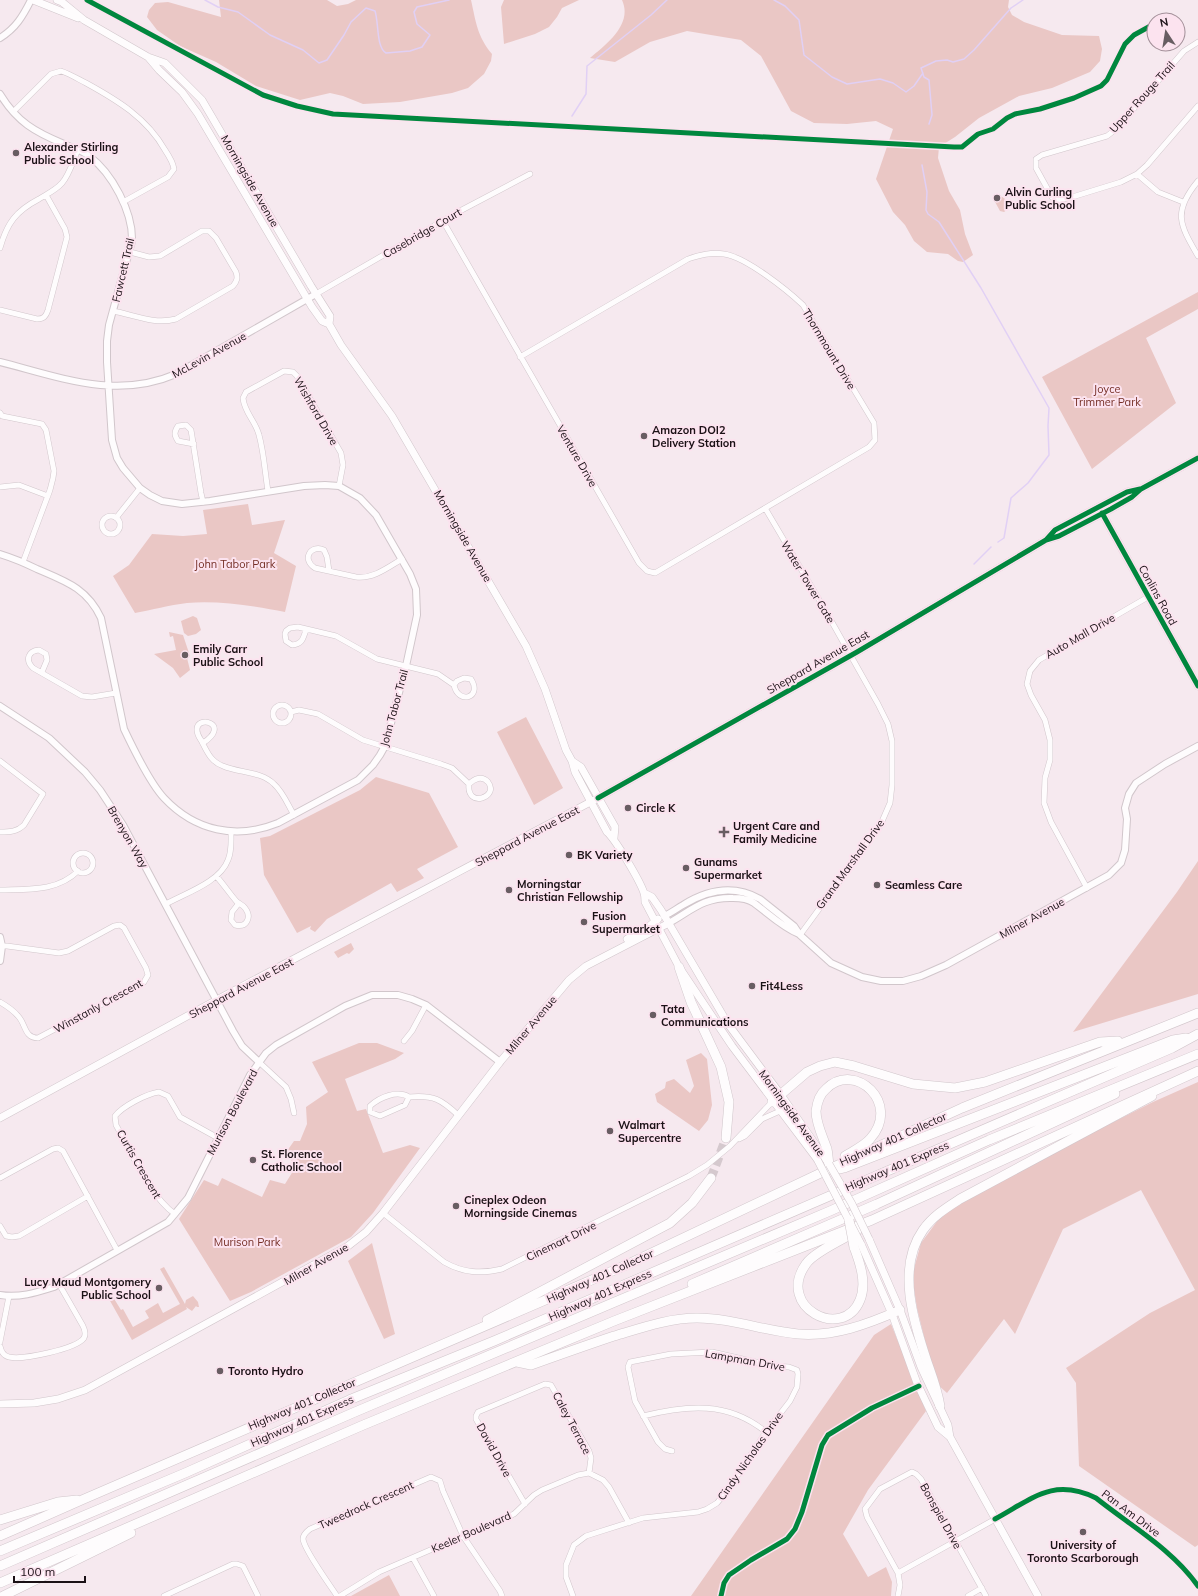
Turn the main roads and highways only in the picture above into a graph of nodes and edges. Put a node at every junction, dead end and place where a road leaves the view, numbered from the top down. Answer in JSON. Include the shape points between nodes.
{"nodes":[{"id":1,"x":32,"y":0,"type":"edge"},
{"id":2,"x":57,"y":0,"type":"edge"},
{"id":3,"x":84,"y":20,"type":"junction"},
{"id":4,"x":148,"y":57,"type":"junction"},
{"id":5,"x":329,"y":324,"type":"junction"},
{"id":6,"x":1198,"y":458,"type":"edge"},
{"id":7,"x":572,"y":761,"type":"junction"},
{"id":8,"x":598,"y":798,"type":"junction"},
{"id":9,"x":591,"y":802,"type":"junction"},
{"id":10,"x":614,"y":838,"type":"junction"},
{"id":11,"x":644,"y":893,"type":"junction"},
{"id":12,"x":664,"y":916,"type":"junction"},
{"id":13,"x":655,"y":921,"type":"junction"},
{"id":14,"x":669,"y":923,"type":"junction"},
{"id":15,"x":659,"y":928,"type":"junction"},
{"id":16,"x":600,"y":958,"type":"junction"},
{"id":17,"x":679,"y":967,"type":"junction"},
{"id":18,"x":1198,"y":1013,"type":"edge"},
{"id":19,"x":1195,"y":1036,"type":"edge"},
{"id":20,"x":1126,"y":1041,"type":"junction"},
{"id":21,"x":1198,"y":1055,"type":"edge"},
{"id":22,"x":1198,"y":1071,"type":"edge"},
{"id":23,"x":1179,"y":1080,"type":"junction"},
{"id":24,"x":781,"y":1095,"type":"junction"},
{"id":25,"x":772,"y":1102,"type":"junction"},
{"id":26,"x":0,"y":1118,"type":"edge"},
{"id":27,"x":726,"y":1138,"type":"tunnel mouth"},
{"id":28,"x":825,"y":1160,"type":"junction"},
{"id":29,"x":711,"y":1178,"type":"tunnel mouth"},
{"id":30,"x":849,"y":1220,"type":"joint"},
{"id":31,"x":872,"y":1220,"type":"junction"},
{"id":32,"x":858,"y":1245,"type":"junction"},
{"id":33,"x":896,"y":1312,"type":"junction"},
{"id":34,"x":614,"y":1321,"type":"junction"},
{"id":35,"x":417,"y":1356,"type":"junction"},
{"id":36,"x":517,"y":1362,"type":"junction"},
{"id":37,"x":0,"y":1404,"type":"edge"},
{"id":38,"x":940,"y":1406,"type":"junction"},
{"id":39,"x":950,"y":1438,"type":"junction"},
{"id":40,"x":198,"y":1498,"type":"junction"},
{"id":41,"x":84,"y":1499,"type":"junction"},
{"id":42,"x":0,"y":1520,"type":"edge"},
{"id":43,"x":0,"y":1536,"type":"edge"},
{"id":44,"x":0,"y":1551,"type":"edge"},
{"id":45,"x":0,"y":1566,"type":"edge"},
{"id":46,"x":0,"y":1584,"type":"edge"},
{"id":47,"x":3,"y":1596,"type":"edge"},
{"id":48,"x":1038,"y":1596,"type":"edge"}],
"edges":[{"from":1,"to":3,"type":"main road","name":"Morningside Avenue"},
{"from":2,"to":3,"type":"main road","name":"Morningside Avenue"},
{"from":3,"to":4,"type":"main road","name":"Morningside Avenue"},
{"from":4,"to":5,"type":"main road","name":"Morningside Avenue","via":[[182,92],[198,114],[307,300],[322,321]]},
{"from":4,"to":5,"type":"main road","name":"Morningside Avenue","via":[[165,63],[202,100],[330,316]]},
{"from":5,"to":7,"type":"main road","name":"Morningside Avenue","via":[[392,416],[526,646]]},
{"from":6,"to":8,"type":"main road","name":"Sheppard Avenue East","via":[[1142,489],[1132,498],[1100,510],[1059,536],[1046,540],[850,656]]},
{"from":7,"to":8,"type":"main road","name":"Morningside Avenue","via":[[581,767]]},
{"from":7,"to":9,"type":"main road","name":"Morningside Avenue"},
{"from":8,"to":9,"type":"main road","name":"Sheppard Avenue East"},
{"from":8,"to":10,"type":"main road","name":"Morningside Avenue","via":[[615,827]]},
{"from":9,"to":10,"type":"main road","name":"Morningside Avenue","via":[[607,832]]},
{"from":9,"to":26,"type":"main road","name":"Sheppard Avenue East"},
{"from":10,"to":11,"type":"main road","name":"Morningside Avenue"},
{"from":11,"to":12,"type":"main road","name":"Morningside Avenue","via":[[652,897]]},
{"from":11,"to":13,"type":"main road","name":"Morningside Avenue","via":[[645,902]]},
{"from":12,"to":13,"type":"main road","name":"Milner Avenue"},
{"from":12,"to":14,"type":"main road","name":"Morningside Avenue"},
{"from":13,"to":15,"type":"main road","name":"Morningside Avenue"},
{"from":13,"to":16,"type":"main road","name":"Milner Avenue"},
{"from":14,"to":15,"type":"main road","name":"Milner Avenue"},
{"from":14,"to":24,"type":"main road","name":"Morningside Avenue","via":[[728,1024]]},
{"from":15,"to":16,"type":"main road","name":"Milner Avenue"},
{"from":15,"to":17,"type":"main road","name":"Morningside Avenue"},
{"from":16,"to":37,"type":"main road","name":"Milner Avenue","via":[[569,980],[500,1062],[383,1213],[366,1232],[348,1246],[85,1390],[58,1399],[34,1403]]},
{"from":17,"to":25,"type":"main road","name":"Morningside Avenue"},
{"from":17,"to":27,"type":"highway","via":[[691,1002],[721,1067],[729,1102]]},
{"from":18,"to":20,"type":"highway","name":"Highway 401 Collector"},
{"from":19,"to":28,"type":"highway","via":[[1173,1040],[844,1168]]},
{"from":19,"to":44,"type":"highway","name":"Highway 401 Express","via":[[494,1341],[349,1400]]},
{"from":20,"to":24,"type":"highway","via":[[1100,1042],[985,1082],[955,1088],[913,1084],[835,1062],[807,1072]]},
{"from":20,"to":28,"type":"highway","name":"Highway 401 Collector","via":[[962,1108]]},
{"from":21,"to":34,"type":"highway","via":[[877,1204],[623,1314]]},
{"from":21,"to":45,"type":"highway","name":"Highway 401 Express","via":[[989,1140],[830,1211]]},
{"from":22,"to":23,"type":"highway"},
{"from":23,"to":31,"type":"highway"},
{"from":23,"to":38,"type":"highway","via":[[1138,1105],[960,1199],[943,1210],[922,1231],[912,1253],[908,1278],[913,1312],[937,1388]]},
{"from":24,"to":25,"type":"highway"},
{"from":24,"to":28,"type":"main road","name":"Morningside Avenue"},
{"from":25,"to":28,"type":"main road","name":"Morningside Avenue"},
{"from":28,"to":28,"type":"highway","via":[[816,1112],[823,1092],[830,1084],[842,1080],[855,1080],[868,1086],[877,1096],[882,1111],[879,1128],[869,1141],[840,1159]]},
{"from":28,"to":30,"type":"main road","name":"Morningside Avenue","bridge":true},
{"from":28,"to":33,"type":"main road","name":"Morningside Avenue","bridge":true,"via":[[852,1204],[869,1239]]},
{"from":28,"to":35,"type":"highway","name":"Highway 401 Collector","via":[[624,1266]]},
{"from":29,"to":35,"type":"highway","via":[[692,1203],[670,1224]]},
{"from":30,"to":32,"type":"highway","bridge":true},
{"from":31,"to":32,"type":"highway","via":[[807,1262],[798,1284],[801,1300],[812,1313],[829,1320],[839,1318],[848,1314],[860,1300],[862,1280]]},
{"from":31,"to":34,"type":"highway"},
{"from":32,"to":33,"type":"main road","name":"Morningside Avenue"},
{"from":33,"to":36,"type":"highway","via":[[847,1330],[816,1334],[799,1334],[711,1319],[678,1320],[636,1329],[531,1365]]},
{"from":33,"to":38,"type":"main road","name":"Morningside Avenue"},
{"from":33,"to":39,"type":"main road","name":"Morningside Avenue","via":[[917,1383],[938,1427]]},
{"from":34,"to":36,"type":"highway"},
{"from":35,"to":41,"type":"highway","name":"Highway 401 Collector"},
{"from":36,"to":40,"type":"highway","via":[[361,1426]]},
{"from":38,"to":39,"type":"main road","name":"Morningside Avenue"},
{"from":39,"to":48,"type":"main road","name":"Morningside Avenue"},
{"from":40,"to":46,"type":"highway"},
{"from":40,"to":47,"type":"highway"},
{"from":41,"to":42,"type":"highway","via":[[58,1502]]},
{"from":41,"to":43,"type":"highway","name":"Highway 401 Collector"}]}
